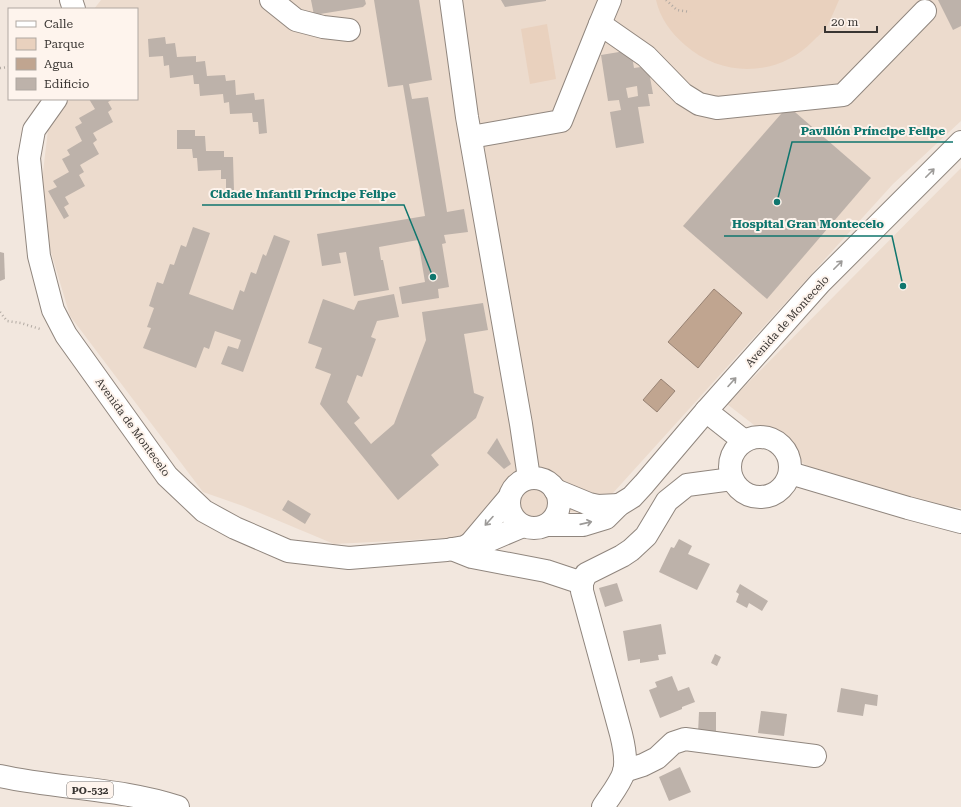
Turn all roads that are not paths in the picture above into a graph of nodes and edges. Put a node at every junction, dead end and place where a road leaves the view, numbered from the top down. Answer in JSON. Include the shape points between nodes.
{"nodes":[{"id":1,"x":271,"y":0,"type":"edge"},
{"id":2,"x":451,"y":0,"type":"edge"},
{"id":3,"x":610,"y":0,"type":"edge"},
{"id":4,"x":925,"y":11,"type":"dead end"},
{"id":5,"x":600,"y":24,"type":"junction"},
{"id":6,"x":349,"y":30,"type":"dead end"},
{"id":7,"x":55,"y":100,"type":"edge"},
{"id":8,"x":471,"y":137,"type":"junction"},
{"id":9,"x":961,"y":142,"type":"edge"},
{"id":10,"x":706,"y":411,"type":"junction"},
{"id":11,"x":744,"y":441,"type":"junction"},
{"id":12,"x":790,"y":473,"type":"junction"},
{"id":13,"x":529,"y":478,"type":"junction"},
{"id":14,"x":722,"y":481,"type":"junction"},
{"id":15,"x":555,"y":490,"type":"junction"},
{"id":16,"x":632,"y":495,"type":"junction"},
{"id":17,"x":508,"y":499,"type":"junction"},
{"id":18,"x":654,"y":521,"type":"junction"},
{"id":19,"x":961,"y":522,"type":"edge"},
{"id":20,"x":547,"y":524,"type":"junction"},
{"id":21,"x":523,"y":526,"type":"junction"},
{"id":22,"x":461,"y":547,"type":"junction"},
{"id":23,"x":582,"y":583,"type":"junction"},
{"id":24,"x":815,"y":756,"type":"dead end"},
{"id":25,"x":624,"y":771,"type":"junction"},
{"id":26,"x":0,"y":776,"type":"edge"},
{"id":27,"x":178,"y":807,"type":"edge"},
{"id":28,"x":603,"y":807,"type":"edge"}],
"edges":[{"from":1,"to":6,"type":"street","via":[[296,20]]},
{"from":2,"to":8,"type":"street"},
{"from":3,"to":5,"type":"street"},
{"from":4,"to":5,"type":"street","via":[[843,95],[717,108],[699,104],[683,94],[646,56]]},
{"from":5,"to":8,"type":"street","via":[[561,121]]},
{"from":7,"to":22,"type":"street","name":"Avenida de Montecelo","via":[[34,130],[29,158],[39,256],[53,310],[66,335],[168,476],[204,510],[235,528],[288,550],[349,558]]},
{"from":8,"to":13,"type":"street"},
{"from":10,"to":9,"type":"street","name":"Avenida de Montecelo","one_way":true,"via":[[820,283]]},
{"from":10,"to":11,"type":"street"},
{"from":10,"to":16,"type":"street","name":"Avenida de Montecelo"},
{"from":11,"to":12,"type":"street","via":[[763,436],[773,439],[788,453]]},
{"from":11,"to":14,"type":"street","via":[[732,454],[730,471]]},
{"from":12,"to":14,"type":"street","via":[[781,489],[764,498],[745,494]]},
{"from":12,"to":19,"type":"street"},
{"from":13,"to":15,"type":"street","via":[[546,481]]},
{"from":13,"to":17,"type":"street","via":[[515,485]]},
{"from":14,"to":16,"type":"street","via":[[683,479]]},
{"from":14,"to":18,"type":"street","via":[[688,485],[668,501]]},
{"from":15,"to":16,"type":"street","via":[[598,506]]},
{"from":15,"to":20,"type":"street","via":[[558,494],[558,511],[554,519]]},
{"from":16,"to":18,"type":"street","via":[[650,500]]},
{"from":20,"to":16,"type":"street","name":"Avenida de Montecelo","one_way":true,"via":[[583,525],[606,518]]},
{"from":17,"to":21,"type":"street","via":[[511,515]]},
{"from":17,"to":22,"type":"street","one_way":true},
{"from":18,"to":23,"type":"street","via":[[646,536],[631,550],[586,574]]},
{"from":20,"to":21,"type":"street","via":[[539,528]]},
{"from":21,"to":22,"type":"street","name":"Avenida de Montecelo","via":[[490,540]]},
{"from":22,"to":23,"type":"street","via":[[472,557],[546,571]]},
{"from":23,"to":25,"type":"street","via":[[582,591],[622,734],[625,752]]},
{"from":24,"to":25,"type":"street","via":[[686,739],[674,743],[657,758]]},
{"from":25,"to":28,"type":"street"},
{"from":26,"to":27,"type":"street","number":"PO-532","via":[[162,801]]}]}
